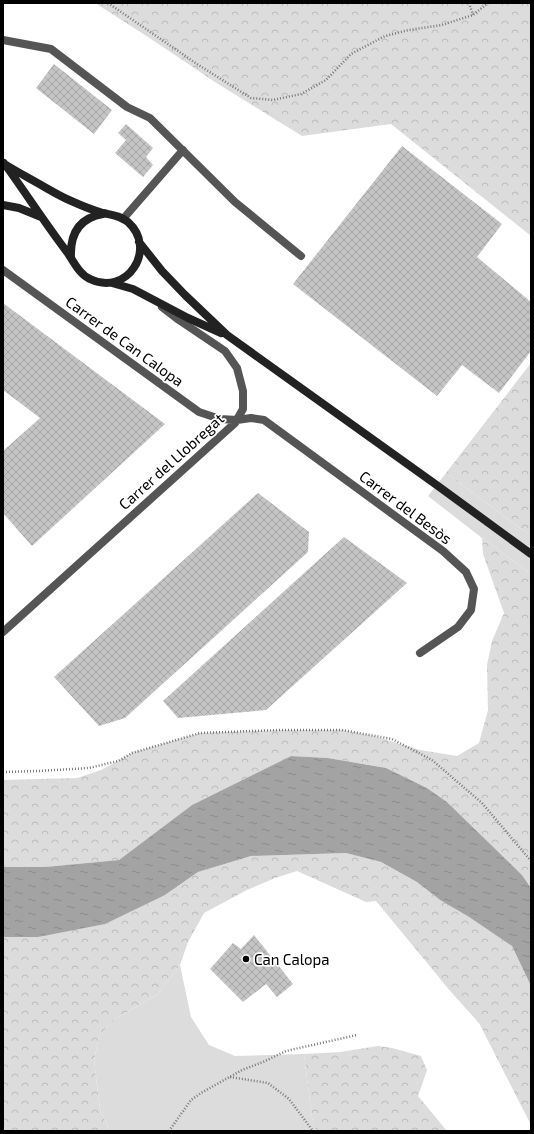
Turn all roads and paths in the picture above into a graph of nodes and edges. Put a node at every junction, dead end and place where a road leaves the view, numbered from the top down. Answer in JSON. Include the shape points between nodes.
{"nodes":[{"id":1,"x":108,"y":3,"type":"edge"},
{"id":2,"x":469,"y":3,"type":"edge"},
{"id":3,"x":488,"y":3,"type":"edge"},
{"id":4,"x":473,"y":15,"type":"junction"},
{"id":5,"x":3,"y":40,"type":"edge"},
{"id":6,"x":183,"y":150,"type":"junction"},
{"id":7,"x":3,"y":163,"type":"edge"},
{"id":8,"x":3,"y":206,"type":"edge"},
{"id":9,"x":104,"y":213,"type":"junction"},
{"id":10,"x":41,"y":216,"type":"junction"},
{"id":11,"x":123,"y":218,"type":"junction"},
{"id":12,"x":140,"y":242,"type":"junction"},
{"id":13,"x":301,"y":256,"type":"dead end"},
{"id":14,"x":71,"y":258,"type":"junction"},
{"id":15,"x":3,"y":270,"type":"edge"},
{"id":16,"x":111,"y":283,"type":"junction"},
{"id":17,"x":154,"y":300,"type":"junction"},
{"id":18,"x":228,"y":335,"type":"junction"},
{"id":19,"x":237,"y":420,"type":"junction"},
{"id":20,"x":531,"y":554,"type":"edge"},
{"id":21,"x":3,"y":632,"type":"edge"},
{"id":22,"x":420,"y":653,"type":"dead end"},
{"id":23,"x":3,"y":772,"type":"edge"},
{"id":24,"x":531,"y":861,"type":"edge"},
{"id":25,"x":357,"y":1035,"type":"dead end"},
{"id":26,"x":230,"y":1077,"type":"junction"},
{"id":27,"x":169,"y":1131,"type":"edge"},
{"id":28,"x":313,"y":1131,"type":"edge"}],
"edges":[{"from":1,"to":4,"type":"path","via":[[251,98],[273,100],[301,94],[326,80],[351,54],[385,36],[442,25]]},
{"from":2,"to":4,"type":"path"},
{"from":3,"to":4,"type":"path"},
{"from":5,"to":6,"type":"street","via":[[51,49],[127,107],[150,118]]},
{"from":6,"to":11,"type":"street"},
{"from":6,"to":13,"type":"street","via":[[235,202]]},
{"from":7,"to":9,"type":"main road","via":[[68,200]]},
{"from":7,"to":10,"type":"main road"},
{"from":8,"to":10,"type":"main road","via":[[20,208]]},
{"from":9,"to":11,"type":"main road"},
{"from":9,"to":14,"type":"main road","via":[[91,217],[78,228],[72,239]]},
{"from":10,"to":14,"type":"main road"},
{"from":11,"to":12,"type":"main road","via":[[129,222]]},
{"from":12,"to":16,"type":"main road","via":[[138,263],[134,269],[124,278]]},
{"from":12,"to":18,"type":"main road","via":[[162,271]]},
{"from":14,"to":16,"type":"main road","via":[[78,270],[89,279]]},
{"from":15,"to":19,"type":"street","name":"Carrer de Can Calopa","via":[[199,412],[220,419]]},
{"from":16,"to":17,"type":"main road","via":[[132,289]]},
{"from":17,"to":18,"type":"main road"},
{"from":17,"to":19,"type":"street","name":"Carrer del Llobregat","via":[[225,351],[237,368],[243,391],[243,408]]},
{"from":18,"to":20,"type":"main road"},
{"from":19,"to":21,"type":"street","name":"Carrer del Llobregat"},
{"from":19,"to":22,"type":"street","name":"Carrer del Besòs","via":[[264,420],[443,551],[466,572],[474,589],[470,610],[458,626]]},
{"from":23,"to":24,"type":"path","via":[[89,768],[118,761],[132,753],[200,733],[342,730],[392,739],[432,760],[482,803]]},
{"from":25,"to":26,"type":"path","via":[[286,1051]]},
{"from":26,"to":27,"type":"path","via":[[191,1100]]},
{"from":26,"to":28,"type":"path","via":[[268,1084],[289,1099]]}]}
